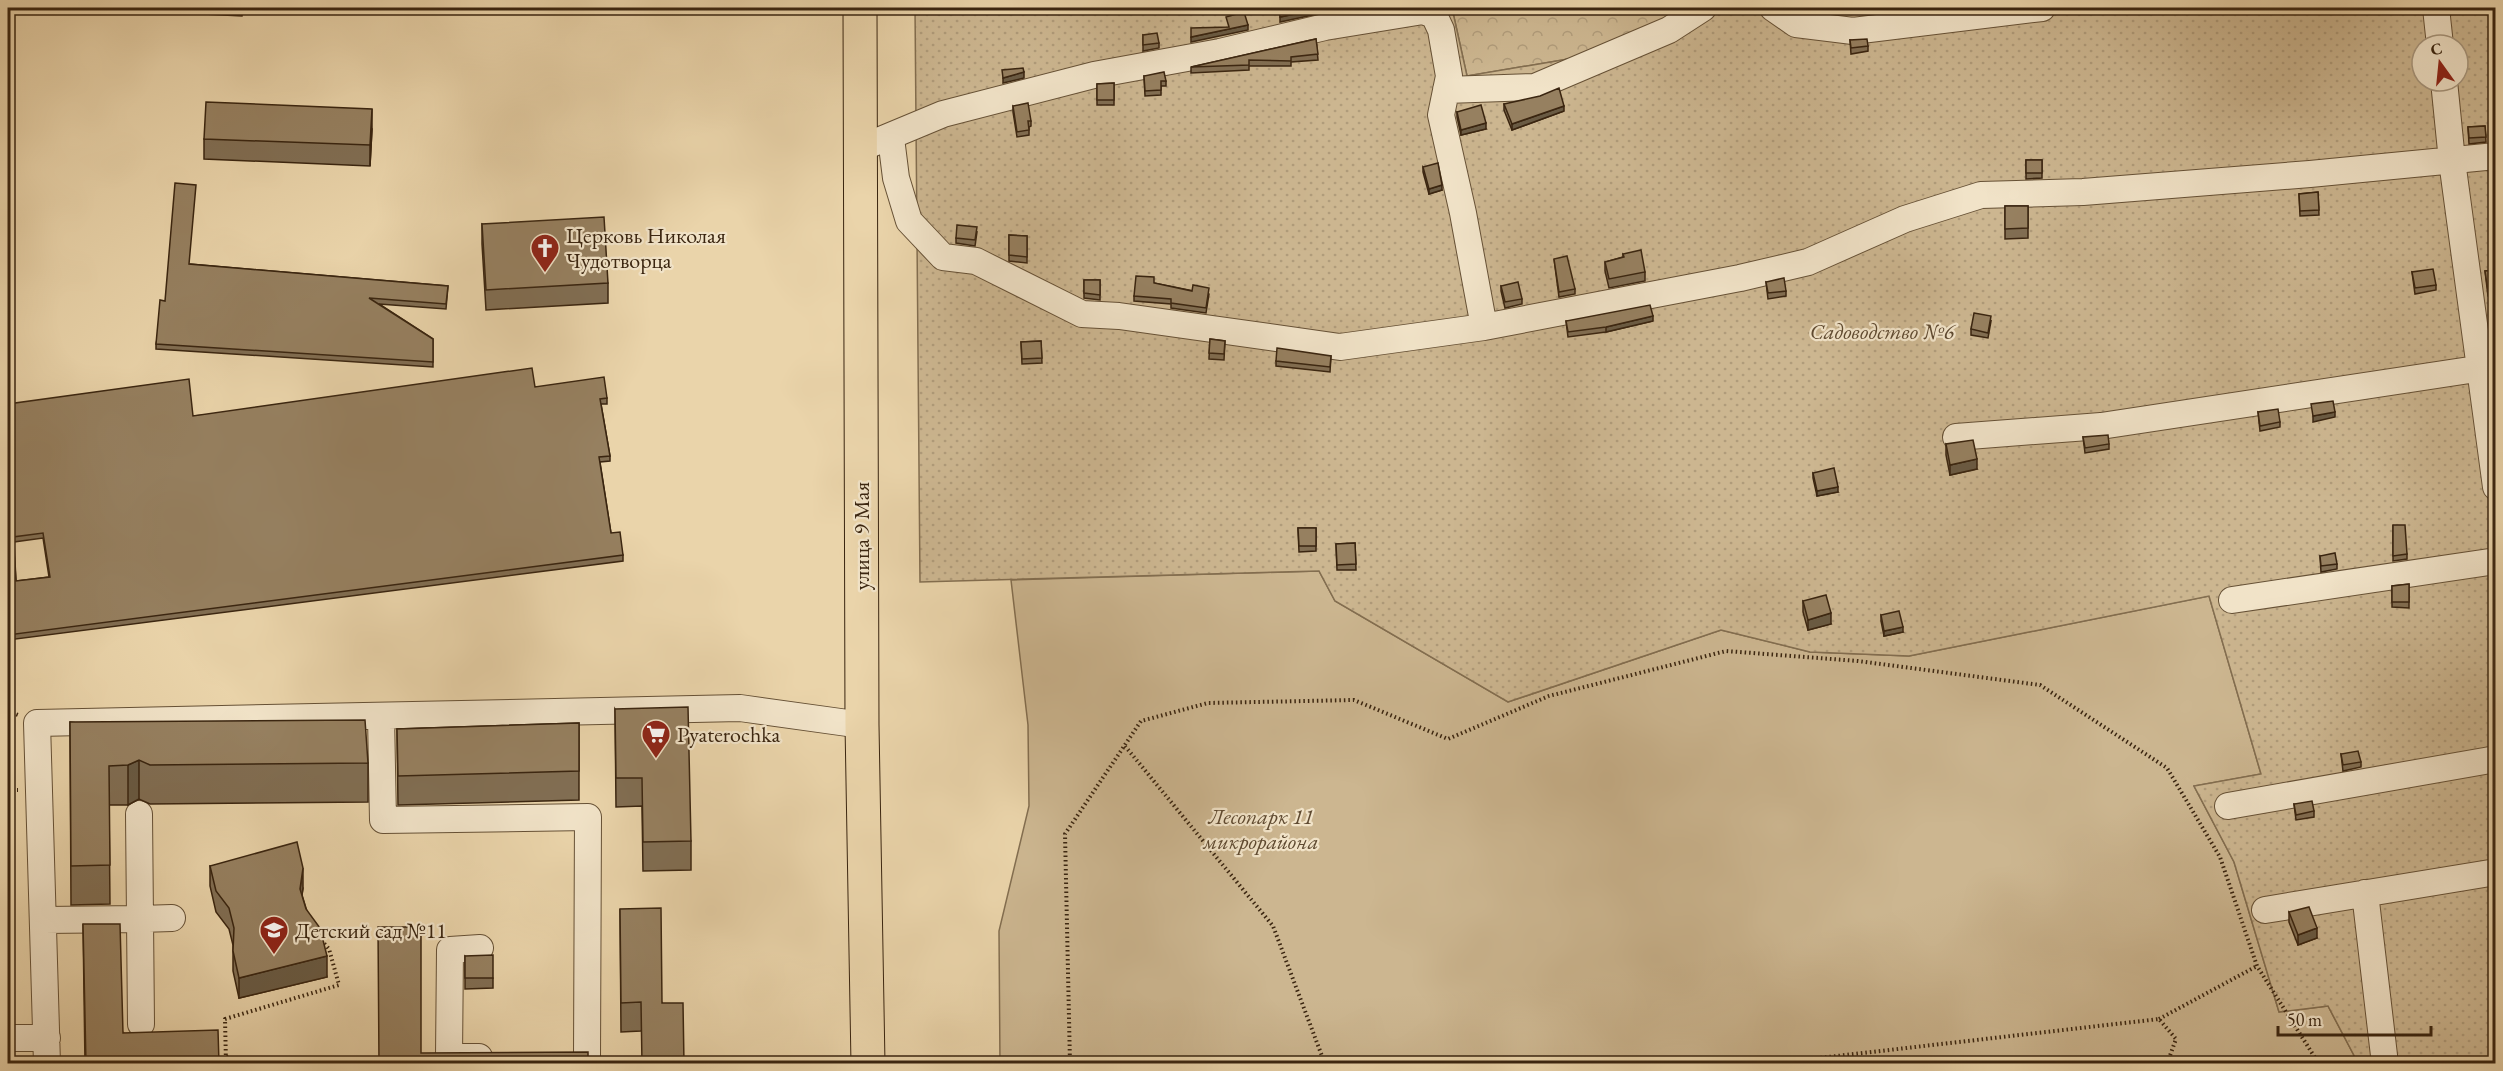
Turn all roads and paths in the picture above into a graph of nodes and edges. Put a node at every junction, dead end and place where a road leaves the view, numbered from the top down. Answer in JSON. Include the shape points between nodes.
{"nodes":[{"id":1,"x":860,"y":8,"type":"edge"},
{"id":2,"x":1703,"y":8,"type":"edge"},
{"id":3,"x":1773,"y":8,"type":"edge"},
{"id":4,"x":2042,"y":8,"type":"edge"},
{"id":5,"x":2436,"y":8,"type":"edge"},
{"id":6,"x":2439,"y":33,"type":"edge"},
{"id":7,"x":1446,"y":90,"type":"junction"},
{"id":8,"x":2445,"y":93,"type":"edge"},
{"id":9,"x":891,"y":138,"type":"junction"},
{"id":10,"x":859,"y":149,"type":"junction"},
{"id":11,"x":2496,"y":156,"type":"edge"},
{"id":12,"x":2452,"y":161,"type":"junction"},
{"id":13,"x":1484,"y":327,"type":"junction"},
{"id":14,"x":2487,"y":367,"type":"edge"},
{"id":15,"x":1956,"y":437,"type":"dead end"},
{"id":16,"x":2496,"y":487,"type":"edge"},
{"id":17,"x":2496,"y":561,"type":"edge"},
{"id":18,"x":2232,"y":600,"type":"dead end"},
{"id":19,"x":381,"y":716,"type":"junction"},
{"id":20,"x":862,"y":725,"type":"junction"},
{"id":21,"x":1125,"y":746,"type":"junction"},
{"id":22,"x":2496,"y":759,"type":"edge"},
{"id":23,"x":2228,"y":806,"type":"dead end"},
{"id":24,"x":139,"y":814,"type":"dead end"},
{"id":25,"x":2496,"y":872,"type":"edge"},
{"id":26,"x":2365,"y":893,"type":"junction"},
{"id":27,"x":2265,"y":910,"type":"dead end"},
{"id":28,"x":172,"y":918,"type":"dead end"},
{"id":29,"x":140,"y":919,"type":"junction"},
{"id":30,"x":44,"y":920,"type":"junction"},
{"id":31,"x":316,"y":934,"type":"edge"},
{"id":32,"x":480,"y":948,"type":"dead end"},
{"id":33,"x":2257,"y":966,"type":"junction"},
{"id":34,"x":2159,"y":1019,"type":"junction"},
{"id":35,"x":141,"y":1024,"type":"dead end"},
{"id":36,"x":8,"y":1038,"type":"edge"},
{"id":37,"x":47,"y":1038,"type":"junction"},
{"id":38,"x":225,"y":1055,"type":"junction"},
{"id":39,"x":507,"y":1057,"type":"edge"},
{"id":40,"x":583,"y":1059,"type":"edge"},
{"id":41,"x":47,"y":1064,"type":"edge"},
{"id":42,"x":226,"y":1064,"type":"edge"},
{"id":43,"x":235,"y":1064,"type":"edge"},
{"id":44,"x":868,"y":1064,"type":"edge"},
{"id":45,"x":1070,"y":1064,"type":"edge"},
{"id":46,"x":1325,"y":1064,"type":"edge"},
{"id":47,"x":1767,"y":1064,"type":"edge"},
{"id":48,"x":2167,"y":1064,"type":"edge"},
{"id":49,"x":2319,"y":1064,"type":"edge"},
{"id":50,"x":2385,"y":1064,"type":"edge"}],
"edges":[{"from":1,"to":10,"type":"main road","name":"улица 9 Мая"},
{"from":2,"to":7,"type":"lane","via":[[1669,30],[1535,87]]},
{"from":3,"to":4,"type":"lane","via":[[1796,24],[1853,31]]},
{"from":5,"to":6,"type":"lane"},
{"from":7,"to":9,"type":"lane","via":[[1449,76],[1442,30],[1434,15],[1423,11],[1325,27],[1220,52],[1094,75],[943,114]]},
{"from":7,"to":13,"type":"lane","via":[[1441,116]]},
{"from":8,"to":12,"type":"lane"},
{"from":9,"to":10,"type":"lane"},
{"from":9,"to":13,"type":"lane","via":[[896,178],[909,221],[943,257],[976,261],[1082,314],[1340,347]]},
{"from":10,"to":20,"type":"main road","name":"улица 9 Мая"},
{"from":11,"to":12,"type":"lane"},
{"from":12,"to":13,"type":"lane","via":[[2083,192],[1981,195],[1905,219],[1809,262]]},
{"from":12,"to":14,"type":"lane"},
{"from":14,"to":15,"type":"lane","via":[[2101,426]]},
{"from":14,"to":16,"type":"lane"},
{"from":17,"to":18,"type":"lane"},
{"from":19,"to":20,"type":"lane","via":[[740,708]]},
{"from":19,"to":30,"type":"lane","via":[[37,723]]},
{"from":19,"to":40,"type":"lane","via":[[383,820],[588,817]]},
{"from":20,"to":44,"type":"main road","name":"улица 9 Мая"},
{"from":21,"to":33,"type":"path","via":[[1141,721],[1208,703],[1354,700],[1448,739],[1549,696],[1726,651],[1858,661],[2040,685],[2167,768],[2220,857]]},
{"from":21,"to":45,"type":"path","via":[[1065,834]]},
{"from":21,"to":46,"type":"path","via":[[1273,926]]},
{"from":22,"to":23,"type":"lane"},
{"from":24,"to":29,"type":"lane"},
{"from":25,"to":26,"type":"lane"},
{"from":26,"to":27,"type":"lane"},
{"from":26,"to":50,"type":"lane"},
{"from":28,"to":29,"type":"lane"},
{"from":29,"to":30,"type":"lane"},
{"from":29,"to":35,"type":"lane"},
{"from":30,"to":37,"type":"lane"},
{"from":31,"to":38,"type":"path","via":[[329,949],[339,985],[225,1019]]},
{"from":32,"to":39,"type":"lane","via":[[450,950],[449,1057]]},
{"from":33,"to":34,"type":"path"},
{"from":33,"to":49,"type":"path"},
{"from":34,"to":47,"type":"path"},
{"from":34,"to":48,"type":"path","via":[[2176,1039]]},
{"from":36,"to":37,"type":"lane"},
{"from":37,"to":41,"type":"lane"},
{"from":38,"to":42,"type":"path"},
{"from":38,"to":43,"type":"path"}]}
